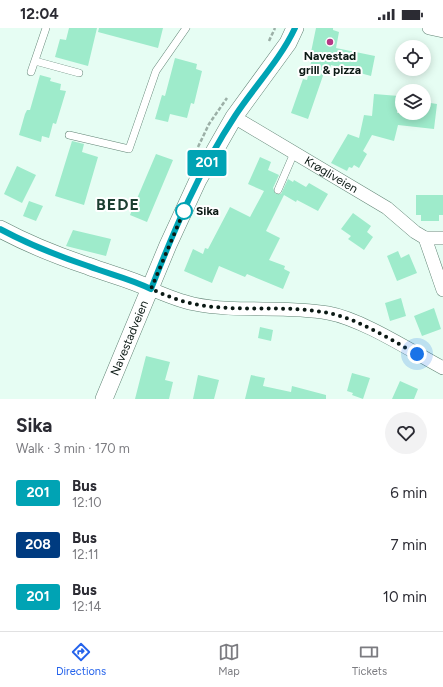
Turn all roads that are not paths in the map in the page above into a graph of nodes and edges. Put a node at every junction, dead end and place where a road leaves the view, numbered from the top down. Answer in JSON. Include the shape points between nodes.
{"nodes":[{"id":1,"x":46,"y":28,"type":"edge"},
{"id":2,"x":186,"y":28,"type":"edge"},
{"id":3,"x":295,"y":28,"type":"edge"},
{"id":4,"x":428,"y":28,"type":"edge"},
{"id":5,"x":443,"y":31,"type":"edge"},
{"id":6,"x":35,"y":61,"type":"junction"},
{"id":7,"x":31,"y":72,"type":"dead end"},
{"id":8,"x":79,"y":74,"type":"dead end"},
{"id":9,"x":234,"y":117,"type":"junction"},
{"id":10,"x":70,"y":135,"type":"dead end"},
{"id":11,"x":294,"y":153,"type":"junction"},
{"id":12,"x":278,"y":190,"type":"dead end"},
{"id":13,"x":0,"y":229,"type":"edge"},
{"id":14,"x":425,"y":238,"type":"junction"},
{"id":15,"x":443,"y":238,"type":"edge"},
{"id":16,"x":151,"y":289,"type":"junction"},
{"id":17,"x":443,"y":290,"type":"edge"},
{"id":18,"x":443,"y":368,"type":"edge"},
{"id":19,"x":104,"y":399,"type":"edge"}],
"edges":[{"from":1,"to":6,"type":"lane"},
{"from":2,"to":10,"type":"lane","via":[[156,71],[129,149]]},
{"from":3,"to":9,"type":"street","name":"Navestadveien","via":[[288,43]]},
{"from":4,"to":5,"type":"street"},
{"from":6,"to":7,"type":"lane"},
{"from":6,"to":8,"type":"lane"},
{"from":9,"to":11,"type":"street","name":"Krøgliveien"},
{"from":9,"to":16,"type":"street","name":"Navestadveien","via":[[198,180]]},
{"from":11,"to":12,"type":"lane"},
{"from":11,"to":14,"type":"street","name":"Krøgliveien","via":[[387,208]]},
{"from":13,"to":16,"type":"street","via":[[88,267]]},
{"from":14,"to":15,"type":"street"},
{"from":14,"to":17,"type":"street"},
{"from":16,"to":18,"type":"street","via":[[173,299],[207,306],[329,313],[377,333]]},
{"from":16,"to":19,"type":"street","name":"Navestadveien"}]}
